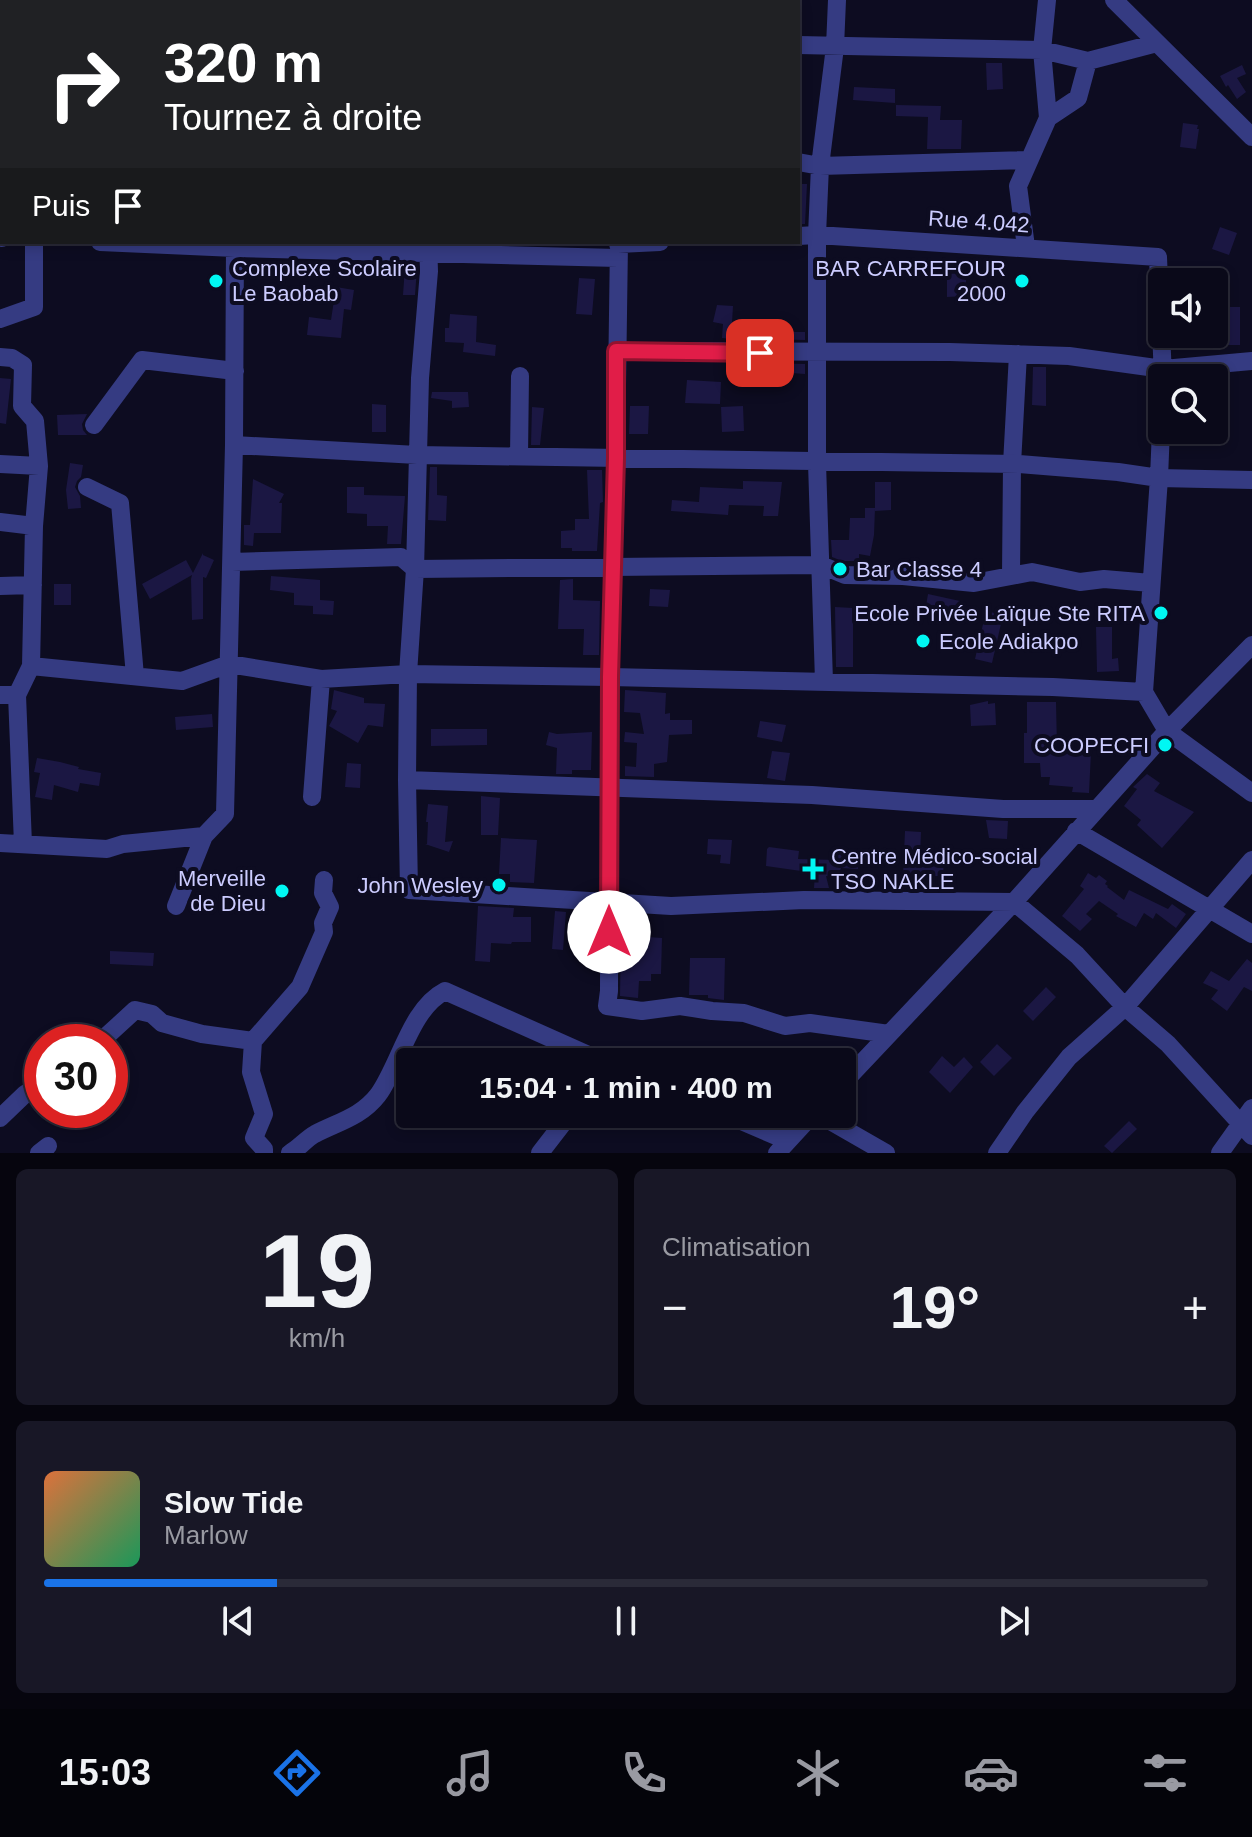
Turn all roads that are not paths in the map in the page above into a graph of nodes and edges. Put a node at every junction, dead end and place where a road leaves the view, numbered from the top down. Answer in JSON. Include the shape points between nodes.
{"nodes":[{"id":1,"x":837,"y":0,"type":"edge"},
{"id":2,"x":1047,"y":0,"type":"edge"},
{"id":3,"x":1114,"y":0,"type":"edge"},
{"id":4,"x":1157,"y":43,"type":"junction"},
{"id":5,"x":800,"y":45,"type":"edge"},
{"id":6,"x":835,"y":47,"type":"junction"},
{"id":7,"x":1042,"y":50,"type":"junction"},
{"id":8,"x":1088,"y":61,"type":"junction"},
{"id":9,"x":1048,"y":118,"type":"junction"},
{"id":10,"x":1252,"y":137,"type":"edge"},
{"id":11,"x":1029,"y":160,"type":"junction"},
{"id":12,"x":800,"y":162,"type":"edge"},
{"id":13,"x":820,"y":166,"type":"junction"},
{"id":14,"x":807,"y":236,"type":"edge"},
{"id":15,"x":34,"y":244,"type":"edge"},
{"id":16,"x":190,"y":244,"type":"edge"},
{"id":17,"x":646,"y":244,"type":"edge"},
{"id":18,"x":235,"y":245,"type":"edge"},
{"id":19,"x":1026,"y":247,"type":"junction"},
{"id":20,"x":429,"y":248,"type":"edge"},
{"id":21,"x":618,"y":248,"type":"edge"},
{"id":22,"x":0,"y":319,"type":"edge"},
{"id":23,"x":616,"y":351,"type":"junction"},
{"id":24,"x":817,"y":353,"type":"junction"},
{"id":25,"x":1018,"y":354,"type":"junction"},
{"id":26,"x":0,"y":357,"type":"edge"},
{"id":27,"x":1252,"y":361,"type":"edge"},
{"id":28,"x":1163,"y":364,"type":"edge"},
{"id":29,"x":1228,"y":365,"type":"edge"},
{"id":30,"x":235,"y":371,"type":"junction"},
{"id":31,"x":1148,"y":371,"type":"edge"},
{"id":32,"x":520,"y":376,"type":"dead end"},
{"id":33,"x":94,"y":425,"type":"dead end"},
{"id":34,"x":1160,"y":444,"type":"edge"},
{"id":35,"x":234,"y":445,"type":"junction"},
{"id":36,"x":417,"y":455,"type":"junction"},
{"id":37,"x":519,"y":456,"type":"junction"},
{"id":38,"x":616,"y":458,"type":"junction"},
{"id":39,"x":817,"y":463,"type":"junction"},
{"id":40,"x":0,"y":464,"type":"edge"},
{"id":41,"x":1012,"y":464,"type":"junction"},
{"id":42,"x":39,"y":466,"type":"junction"},
{"id":43,"x":1159,"y":478,"type":"junction"},
{"id":44,"x":1252,"y":480,"type":"edge"},
{"id":45,"x":87,"y":487,"type":"dead end"},
{"id":46,"x":0,"y":522,"type":"edge"},
{"id":47,"x":34,"y":526,"type":"junction"},
{"id":48,"x":232,"y":562,"type":"junction"},
{"id":49,"x":821,"y":565,"type":"junction"},
{"id":50,"x":613,"y":567,"type":"junction"},
{"id":51,"x":415,"y":569,"type":"junction"},
{"id":52,"x":1011,"y":575,"type":"junction"},
{"id":53,"x":1151,"y":583,"type":"junction"},
{"id":54,"x":33,"y":585,"type":"junction"},
{"id":55,"x":0,"y":586,"type":"edge"},
{"id":56,"x":1252,"y":645,"type":"edge"},
{"id":57,"x":229,"y":664,"type":"junction"},
{"id":58,"x":31,"y":666,"type":"junction"},
{"id":59,"x":408,"y":674,"type":"junction"},
{"id":60,"x":135,"y":676,"type":"junction"},
{"id":61,"x":610,"y":677,"type":"junction"},
{"id":62,"x":321,"y":679,"type":"junction"},
{"id":63,"x":824,"y":681,"type":"junction"},
{"id":64,"x":1144,"y":692,"type":"junction"},
{"id":65,"x":8,"y":695,"type":"edge"},
{"id":66,"x":1167,"y":731,"type":"junction"},
{"id":67,"x":407,"y":780,"type":"junction"},
{"id":68,"x":610,"y":788,"type":"junction"},
{"id":69,"x":1252,"y":793,"type":"edge"},
{"id":70,"x":312,"y":797,"type":"dead end"},
{"id":71,"x":1097,"y":809,"type":"junction"},
{"id":72,"x":1076,"y":831,"type":"junction"},
{"id":73,"x":204,"y":836,"type":"junction"},
{"id":74,"x":0,"y":843,"type":"edge"},
{"id":75,"x":23,"y":844,"type":"junction"},
{"id":76,"x":1252,"y":860,"type":"edge"},
{"id":77,"x":324,"y":880,"type":"dead end"},
{"id":78,"x":609,"y":902,"type":"junction"},
{"id":79,"x":1014,"y":902,"type":"junction"},
{"id":80,"x":176,"y":906,"type":"dead end"},
{"id":81,"x":1210,"y":910,"type":"junction"},
{"id":82,"x":1252,"y":934,"type":"edge"},
{"id":83,"x":1125,"y":1007,"type":"junction"},
{"id":84,"x":120,"y":1024,"type":"edge"},
{"id":85,"x":889,"y":1034,"type":"junction"},
{"id":86,"x":253,"y":1041,"type":"junction"},
{"id":87,"x":402,"y":1048,"type":"edge"},
{"id":88,"x":573,"y":1048,"type":"edge"},
{"id":89,"x":396,"y":1060,"type":"edge"},
{"id":90,"x":856,"y":1069,"type":"edge"},
{"id":91,"x":24,"y":1095,"type":"edge"},
{"id":92,"x":1252,"y":1108,"type":"edge"},
{"id":93,"x":0,"y":1118,"type":"edge"},
{"id":94,"x":559,"y":1128,"type":"edge"},
{"id":95,"x":750,"y":1128,"type":"edge"},
{"id":96,"x":802,"y":1128,"type":"edge"},
{"id":97,"x":841,"y":1128,"type":"edge"},
{"id":98,"x":1246,"y":1130,"type":"edge"},
{"id":99,"x":783,"y":1147,"type":"edge"},
{"id":100,"x":264,"y":1153,"type":"edge"},
{"id":101,"x":290,"y":1153,"type":"edge"},
{"id":102,"x":540,"y":1153,"type":"edge"},
{"id":103,"x":886,"y":1153,"type":"edge"},
{"id":104,"x":997,"y":1153,"type":"edge"},
{"id":105,"x":1220,"y":1153,"type":"edge"}],
"edges":[{"from":1,"to":6,"type":"street"},
{"from":2,"to":7,"type":"street"},
{"from":3,"to":4,"type":"street"},
{"from":4,"to":8,"type":"street"},
{"from":4,"to":10,"type":"street"},
{"from":5,"to":6,"type":"street"},
{"from":6,"to":7,"type":"street"},
{"from":6,"to":13,"type":"street"},
{"from":7,"to":8,"type":"street"},
{"from":7,"to":9,"type":"street"},
{"from":8,"to":9,"type":"street","via":[[1078,98]]},
{"from":9,"to":11,"type":"street"},
{"from":11,"to":13,"type":"street"},
{"from":11,"to":19,"type":"street","via":[[1018,186]]},
{"from":12,"to":13,"type":"street"},
{"from":13,"to":14,"type":"street"},
{"from":14,"to":19,"type":"street","name":"Rue 4.042"},
{"from":14,"to":24,"type":"street"},
{"from":15,"to":22,"type":"street","via":[[34,307]]},
{"from":16,"to":18,"type":"street"},
{"from":17,"to":21,"type":"street"},
{"from":18,"to":20,"type":"street"},
{"from":18,"to":30,"type":"street"},
{"from":19,"to":28,"type":"street","name":"Rue 4.042","via":[[1158,257]]},
{"from":20,"to":21,"type":"street"},
{"from":20,"to":36,"type":"street"},
{"from":21,"to":23,"type":"street"},
{"from":23,"to":24,"type":"street"},
{"from":23,"to":38,"type":"street"},
{"from":24,"to":25,"type":"street"},
{"from":24,"to":39,"type":"street"},
{"from":25,"to":31,"type":"street","via":[[1069,356]]},
{"from":25,"to":41,"type":"street"},
{"from":26,"to":42,"type":"street","via":[[23,365],[22,406],[35,421]]},
{"from":27,"to":29,"type":"street"},
{"from":30,"to":33,"type":"street","via":[[142,360]]},
{"from":30,"to":35,"type":"street"},
{"from":32,"to":37,"type":"street"},
{"from":34,"to":43,"type":"street"},
{"from":35,"to":36,"type":"street"},
{"from":35,"to":48,"type":"street"},
{"from":36,"to":37,"type":"street"},
{"from":36,"to":51,"type":"street"},
{"from":37,"to":38,"type":"street"},
{"from":38,"to":39,"type":"street"},
{"from":38,"to":50,"type":"street"},
{"from":39,"to":41,"type":"street"},
{"from":39,"to":49,"type":"street"},
{"from":40,"to":42,"type":"street"},
{"from":41,"to":43,"type":"street"},
{"from":41,"to":52,"type":"street"},
{"from":42,"to":47,"type":"street"},
{"from":43,"to":44,"type":"street"},
{"from":43,"to":53,"type":"street"},
{"from":45,"to":60,"type":"street","via":[[120,503]]},
{"from":46,"to":47,"type":"street"},
{"from":47,"to":54,"type":"street"},
{"from":48,"to":51,"type":"street","via":[[401,557]]},
{"from":48,"to":57,"type":"street"},
{"from":49,"to":50,"type":"street"},
{"from":49,"to":52,"type":"street","via":[[845,575],[974,583]]},
{"from":49,"to":63,"type":"street"},
{"from":50,"to":51,"type":"street"},
{"from":50,"to":61,"type":"street"},
{"from":51,"to":59,"type":"street"},
{"from":52,"to":53,"type":"street","via":[[1032,572],[1080,582]]},
{"from":53,"to":64,"type":"street"},
{"from":54,"to":55,"type":"street"},
{"from":54,"to":58,"type":"street"},
{"from":56,"to":66,"type":"street"},
{"from":57,"to":60,"type":"street","via":[[182,681]]},
{"from":57,"to":62,"type":"street"},
{"from":57,"to":73,"type":"street","via":[[225,814]]},
{"from":58,"to":60,"type":"street"},
{"from":58,"to":65,"type":"street"},
{"from":59,"to":61,"type":"street"},
{"from":59,"to":62,"type":"street"},
{"from":59,"to":67,"type":"street"},
{"from":61,"to":63,"type":"street"},
{"from":61,"to":68,"type":"street"},
{"from":62,"to":70,"type":"street"},
{"from":63,"to":64,"type":"street"},
{"from":64,"to":66,"type":"street"},
{"from":65,"to":75,"type":"street"},
{"from":66,"to":69,"type":"street"},
{"from":66,"to":71,"type":"street"},
{"from":67,"to":68,"type":"street"},
{"from":67,"to":78,"type":"street","via":[[409,890]]},
{"from":68,"to":71,"type":"street","via":[[1003,809]]},
{"from":68,"to":78,"type":"street"},
{"from":71,"to":72,"type":"street"},
{"from":72,"to":79,"type":"street"},
{"from":72,"to":81,"type":"street"},
{"from":73,"to":75,"type":"street","via":[[107,849]]},
{"from":73,"to":80,"type":"street"},
{"from":74,"to":75,"type":"street"},
{"from":76,"to":81,"type":"street"},
{"from":77,"to":86,"type":"street","via":[[330,907],[300,987]]},
{"from":78,"to":79,"type":"street"},
{"from":78,"to":85,"type":"street","via":[[607,1006],[642,1011],[680,1006],[744,1013],[785,1026],[810,1023]]},
{"from":79,"to":83,"type":"street","via":[[1077,955]]},
{"from":79,"to":85,"type":"street"},
{"from":81,"to":82,"type":"street"},
{"from":81,"to":83,"type":"street"},
{"from":83,"to":98,"type":"street","via":[[1168,1044]]},
{"from":83,"to":104,"type":"street","via":[[1069,1057]]},
{"from":84,"to":86,"type":"street","via":[[135,1010],[202,1034]]},
{"from":85,"to":90,"type":"street"},
{"from":86,"to":100,"type":"street","via":[[251,1072],[264,1114],[254,1138]]},
{"from":87,"to":88,"type":"street","via":[[419,1017],[445,991]]},
{"from":89,"to":101,"type":"street","via":[[378,1094],[355,1116]]},
{"from":91,"to":93,"type":"street"},
{"from":92,"to":98,"type":"street"},
{"from":94,"to":102,"type":"street"},
{"from":95,"to":99,"type":"street"},
{"from":96,"to":99,"type":"street"},
{"from":97,"to":103,"type":"street"},
{"from":98,"to":105,"type":"street"}]}
